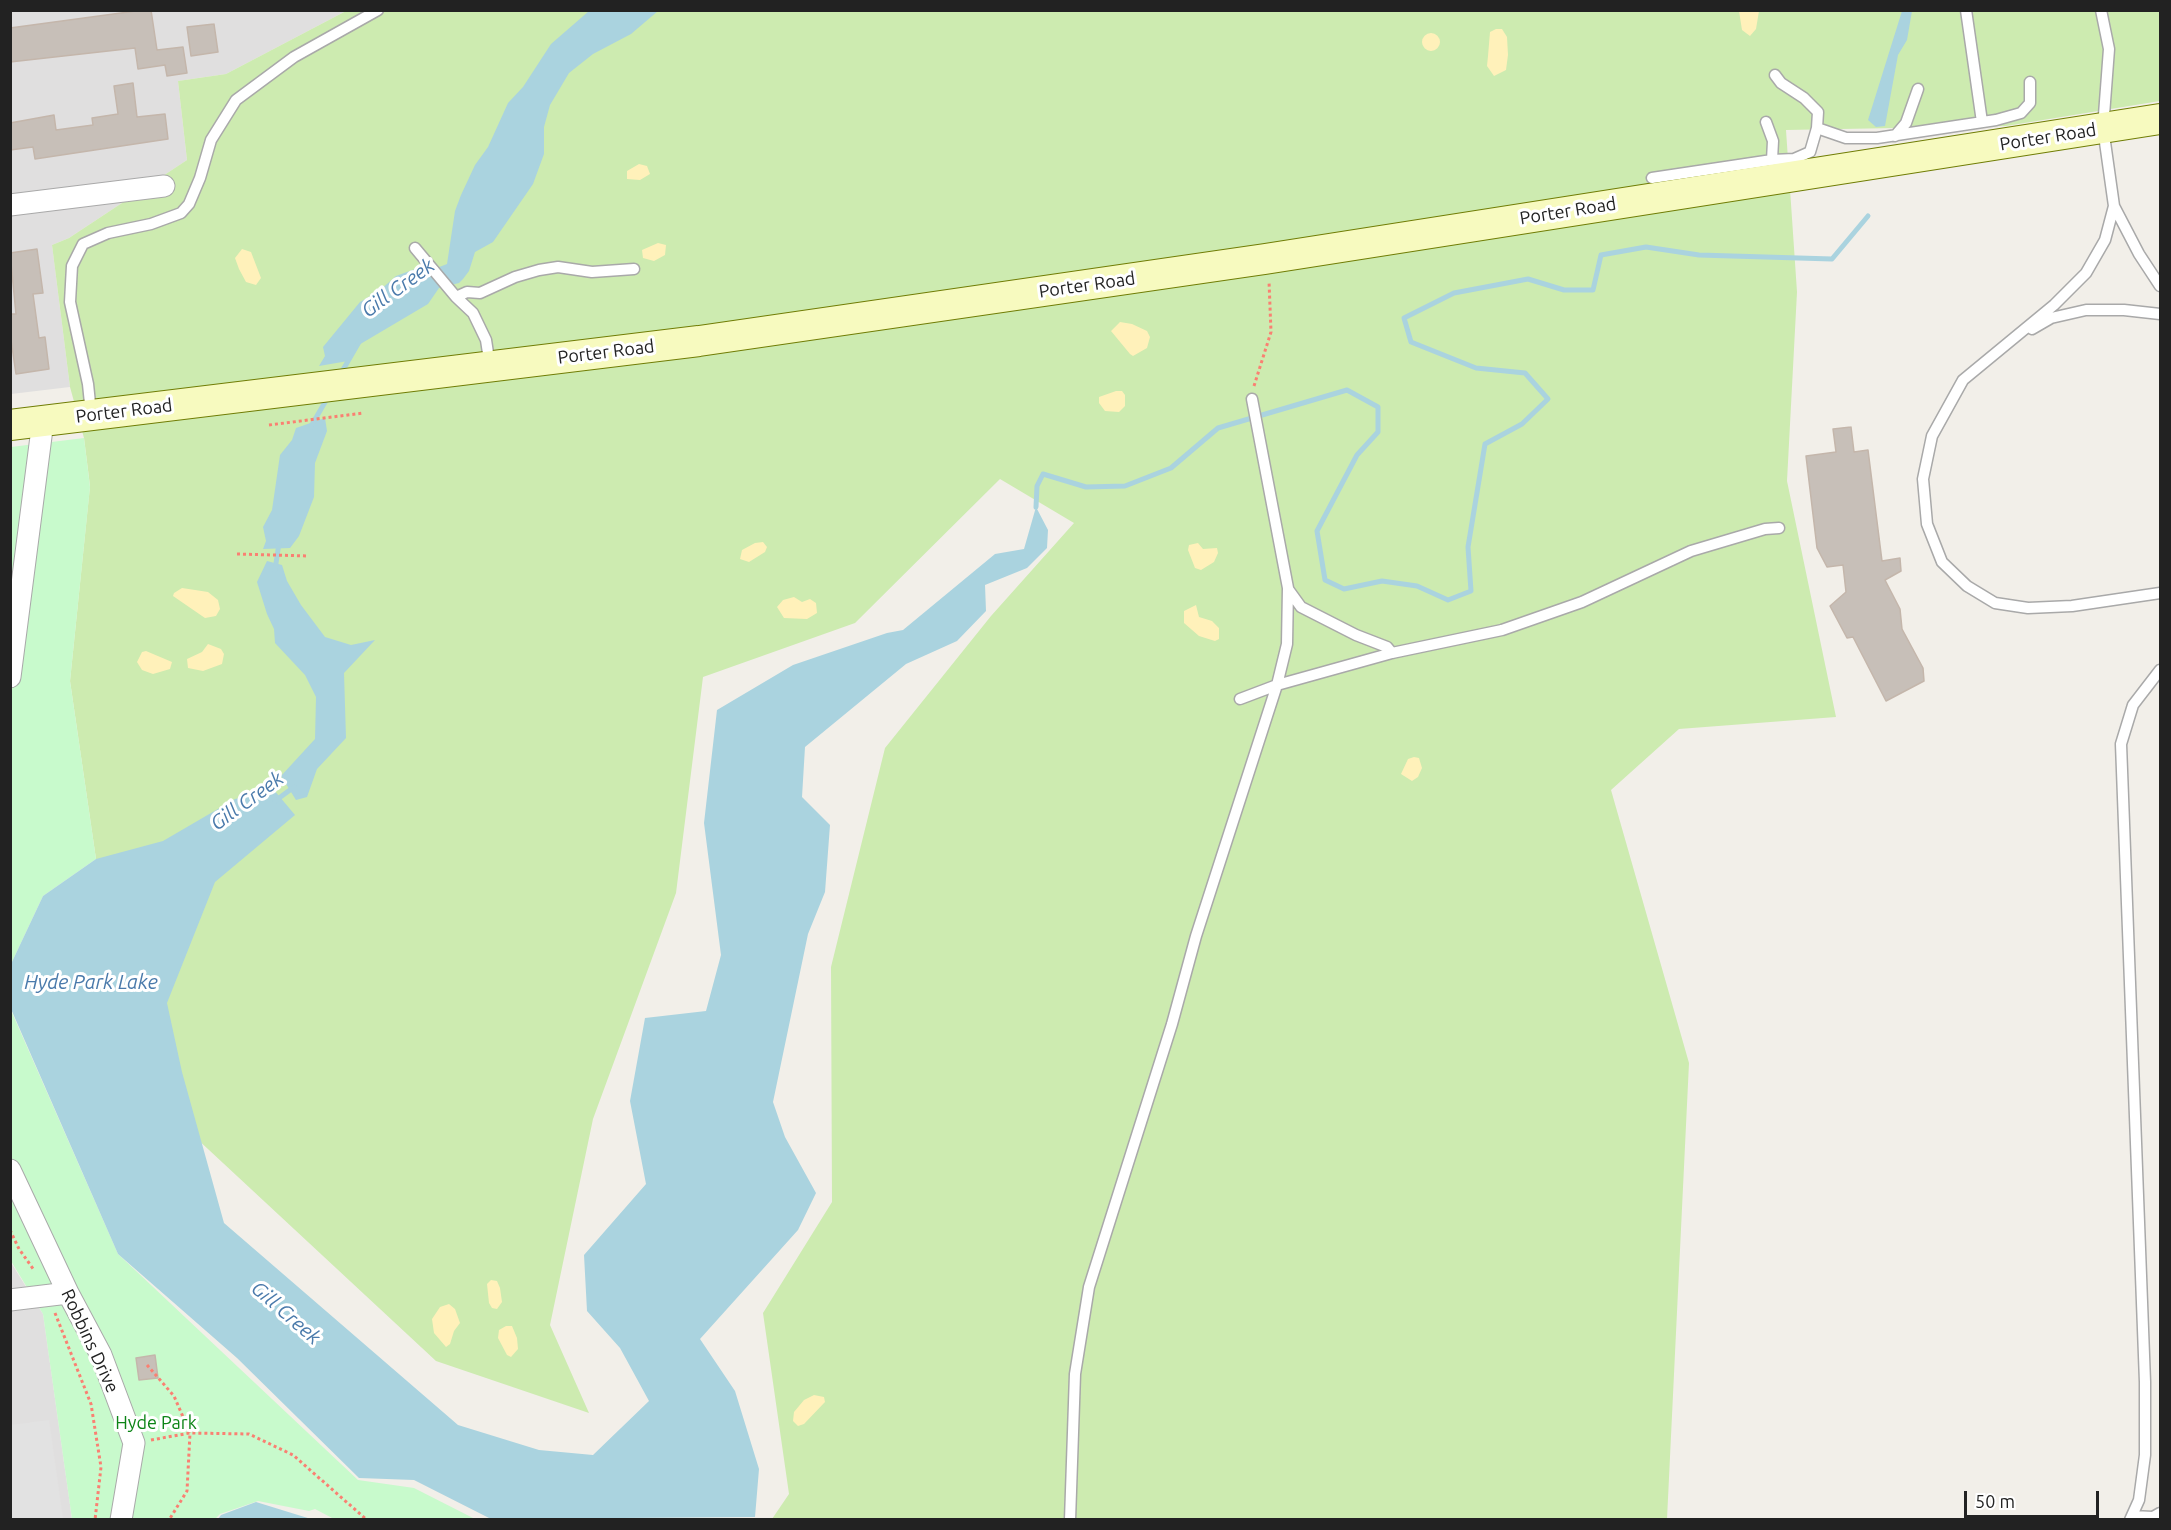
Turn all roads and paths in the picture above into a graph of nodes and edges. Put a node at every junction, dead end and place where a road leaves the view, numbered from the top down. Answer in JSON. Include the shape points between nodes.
{"nodes":[{"id":1,"x":378,"y":10,"type":"edge"},
{"id":2,"x":1966,"y":10,"type":"edge"},
{"id":3,"x":2103,"y":11,"type":"edge"},
{"id":4,"x":1775,"y":75,"type":"dead end"},
{"id":5,"x":2030,"y":82,"type":"dead end"},
{"id":6,"x":1918,"y":89,"type":"dead end"},
{"id":7,"x":2160,"y":119,"type":"edge"},
{"id":8,"x":1766,"y":122,"type":"dead end"},
{"id":9,"x":1982,"y":122,"type":"junction"},
{"id":10,"x":1817,"y":128,"type":"junction"},
{"id":11,"x":2103,"y":128,"type":"junction"},
{"id":12,"x":1894,"y":136,"type":"junction"},
{"id":13,"x":1772,"y":160,"type":"junction"},
{"id":14,"x":1652,"y":178,"type":"dead end"},
{"id":15,"x":165,"y":186,"type":"dead end"},
{"id":16,"x":10,"y":206,"type":"edge"},
{"id":17,"x":2114,"y":206,"type":"junction"},
{"id":18,"x":415,"y":248,"type":"dead end"},
{"id":19,"x":1264,"y":259,"type":"junction"},
{"id":20,"x":634,"y":270,"type":"dead end"},
{"id":21,"x":2160,"y":286,"type":"edge"},
{"id":22,"x":456,"y":297,"type":"junction"},
{"id":23,"x":2160,"y":314,"type":"edge"},
{"id":24,"x":2010,"y":340,"type":"junction"},
{"id":25,"x":490,"y":366,"type":"junction"},
{"id":26,"x":1252,"y":399,"type":"joint"},
{"id":27,"x":364,"y":413,"type":"dead end"},
{"id":28,"x":91,"y":416,"type":"junction"},
{"id":29,"x":43,"y":421,"type":"junction"},
{"id":30,"x":269,"y":424,"type":"dead end"},
{"id":31,"x":10,"y":425,"type":"edge"},
{"id":32,"x":1779,"y":528,"type":"dead end"},
{"id":33,"x":237,"y":554,"type":"dead end"},
{"id":34,"x":309,"y":556,"type":"dead end"},
{"id":35,"x":1288,"y":588,"type":"junction"},
{"id":36,"x":2160,"y":593,"type":"edge"},
{"id":37,"x":1392,"y":653,"type":"junction"},
{"id":38,"x":2160,"y":670,"type":"edge"},
{"id":39,"x":10,"y":677,"type":"edge"},
{"id":40,"x":1277,"y":685,"type":"junction"},
{"id":41,"x":1240,"y":699,"type":"dead end"},
{"id":42,"x":10,"y":1170,"type":"edge"},
{"id":43,"x":10,"y":1230,"type":"edge"},
{"id":44,"x":58,"y":1294,"type":"junction"},
{"id":45,"x":10,"y":1300,"type":"edge"},
{"id":46,"x":147,"y":1365,"type":"dead end"},
{"id":47,"x":190,"y":1433,"type":"junction"},
{"id":48,"x":134,"y":1443,"type":"junction"},
{"id":49,"x":2160,"y":1513,"type":"edge"},
{"id":50,"x":2131,"y":1518,"type":"edge"},
{"id":51,"x":95,"y":1520,"type":"edge"},
{"id":52,"x":121,"y":1520,"type":"edge"},
{"id":53,"x":168,"y":1520,"type":"edge"},
{"id":54,"x":367,"y":1520,"type":"edge"},
{"id":55,"x":1070,"y":1520,"type":"edge"}],
"edges":[{"from":1,"to":28,"type":"lane","via":[[294,57],[236,100],[210,140],[200,178],[181,213],[83,244],[72,266],[70,302]]},
{"from":2,"to":9,"type":"lane"},
{"from":3,"to":11,"type":"lane","via":[[2109,49]]},
{"from":4,"to":10,"type":"lane","via":[[1818,112]]},
{"from":5,"to":9,"type":"lane","via":[[2030,103],[2021,113]]},
{"from":6,"to":12,"type":"lane","via":[[1906,123]]},
{"from":7,"to":11,"type":"main road","name":"Porter Road"},
{"from":8,"to":13,"type":"lane","via":[[1773,141]]},
{"from":9,"to":12,"type":"lane"},
{"from":10,"to":12,"type":"lane","via":[[1846,138]]},
{"from":10,"to":13,"type":"lane","via":[[1810,152],[1794,159]]},
{"from":11,"to":17,"type":"lane"},
{"from":11,"to":19,"type":"main road","name":"Porter Road"},
{"from":13,"to":14,"type":"lane"},
{"from":15,"to":16,"type":"street"},
{"from":17,"to":21,"type":"lane"},
{"from":17,"to":24,"type":"lane","via":[[2105,240],[2086,273]]},
{"from":18,"to":22,"type":"lane"},
{"from":19,"to":25,"type":"main road","name":"Porter Road","via":[[699,341]]},
{"from":19,"to":26,"type":"path","via":[[1270,284],[1270,332]]},
{"from":20,"to":22,"type":"lane","via":[[592,272],[558,267]]},
{"from":22,"to":25,"type":"lane","via":[[473,313],[486,340]]},
{"from":23,"to":24,"type":"lane","via":[[2124,309],[2086,310],[2051,318]]},
{"from":24,"to":36,"type":"lane","via":[[1963,380],[1932,436],[1923,479],[1927,524],[1942,561],[1967,586],[1995,603],[2028,608]]},
{"from":25,"to":28,"type":"main road","name":"Porter Road"},
{"from":26,"to":35,"type":"lane"},
{"from":27,"to":30,"type":"path"},
{"from":28,"to":29,"type":"main road","name":"Porter Road"},
{"from":29,"to":31,"type":"main road","name":"Porter Road"},
{"from":29,"to":39,"type":"street"},
{"from":32,"to":37,"type":"lane","via":[[1691,551],[1582,602],[1502,630]]},
{"from":33,"to":34,"type":"path"},
{"from":35,"to":37,"type":"lane","via":[[1301,607],[1387,647]]},
{"from":35,"to":40,"type":"lane","via":[[1287,644]]},
{"from":37,"to":40,"type":"lane"},
{"from":38,"to":50,"type":"lane","via":[[2133,705],[2121,744],[2145,1382],[2145,1455],[2139,1500]]},
{"from":40,"to":41,"type":"lane"},
{"from":40,"to":55,"type":"lane","via":[[1089,1287],[1075,1374]]},
{"from":42,"to":44,"type":"street","name":"Robbins Drive"},
{"from":43,"to":44,"type":"path","via":[[42,1280]]},
{"from":44,"to":45,"type":"street"},
{"from":44,"to":48,"type":"street","name":"Robbins Drive","via":[[101,1355]]},
{"from":44,"to":51,"type":"path","via":[[91,1404],[101,1467]]},
{"from":46,"to":47,"type":"path","via":[[174,1396]]},
{"from":47,"to":48,"type":"path"},
{"from":47,"to":53,"type":"path","via":[[187,1491]]},
{"from":47,"to":54,"type":"path","via":[[249,1434],[293,1455]]},
{"from":48,"to":52,"type":"street"},
{"from":49,"to":50,"type":"lane"}]}
